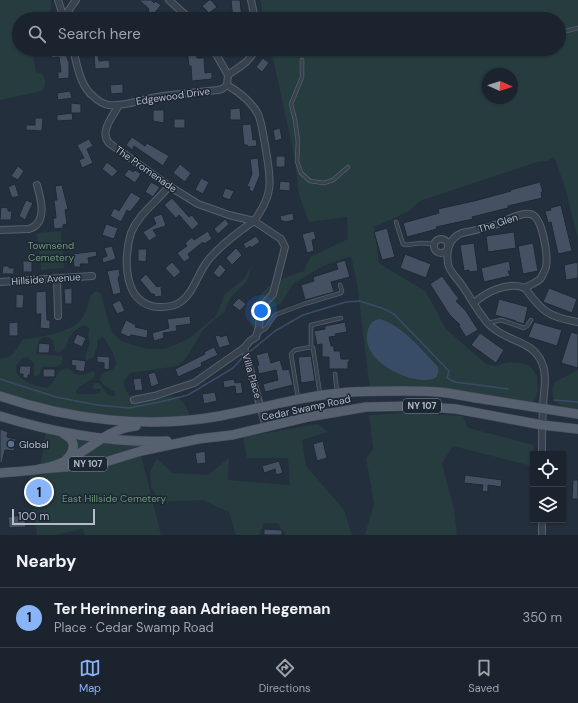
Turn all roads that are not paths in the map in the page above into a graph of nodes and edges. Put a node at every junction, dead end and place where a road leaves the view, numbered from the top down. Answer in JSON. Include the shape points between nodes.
{"nodes":[{"id":1,"x":58,"y":0,"type":"edge"},
{"id":2,"x":76,"y":0,"type":"edge"},
{"id":3,"x":169,"y":0,"type":"edge"},
{"id":4,"x":251,"y":0,"type":"edge"},
{"id":5,"x":62,"y":12,"type":"edge"},
{"id":6,"x":68,"y":12,"type":"edge"},
{"id":7,"x":182,"y":12,"type":"edge"},
{"id":8,"x":254,"y":12,"type":"edge"},
{"id":9,"x":578,"y":28,"type":"edge"},
{"id":10,"x":566,"y":31,"type":"edge"},
{"id":11,"x":75,"y":56,"type":"edge"},
{"id":12,"x":217,"y":56,"type":"edge"},
{"id":13,"x":252,"y":56,"type":"edge"},
{"id":14,"x":302,"y":60,"type":"dead end"},
{"id":15,"x":228,"y":75,"type":"junction"},
{"id":16,"x":227,"y":85,"type":"junction"},
{"id":17,"x":119,"y":105,"type":"junction"},
{"id":18,"x":348,"y":167,"type":"dead end"},
{"id":19,"x":36,"y":185,"type":"dead end"},
{"id":20,"x":170,"y":186,"type":"junction"},
{"id":21,"x":254,"y":221,"type":"junction"},
{"id":22,"x":396,"y":222,"type":"dead end"},
{"id":23,"x":0,"y":230,"type":"edge"},
{"id":24,"x":434,"y":244,"type":"junction"},
{"id":25,"x":448,"y":248,"type":"junction"},
{"id":26,"x":92,"y":276,"type":"dead end"},
{"id":27,"x":57,"y":279,"type":"junction"},
{"id":28,"x":0,"y":282,"type":"edge"},
{"id":29,"x":340,"y":285,"type":"dead end"},
{"id":30,"x":525,"y":288,"type":"junction"},
{"id":31,"x":474,"y":303,"type":"junction"},
{"id":32,"x":58,"y":316,"type":"dead end"},
{"id":33,"x":341,"y":318,"type":"dead end"},
{"id":34,"x":531,"y":320,"type":"dead end"},
{"id":35,"x":578,"y":322,"type":"edge"},
{"id":36,"x":488,"y":323,"type":"junction"},
{"id":37,"x":258,"y":333,"type":"junction"},
{"id":38,"x":311,"y":347,"type":"junction"},
{"id":39,"x":244,"y":350,"type":"junction"},
{"id":40,"x":335,"y":374,"type":"dead end"},
{"id":41,"x":337,"y":394,"type":"junction"},
{"id":42,"x":0,"y":396,"type":"edge"},
{"id":43,"x":321,"y":396,"type":"junction"},
{"id":44,"x":134,"y":400,"type":"dead end"},
{"id":45,"x":298,"y":400,"type":"junction"},
{"id":46,"x":261,"y":408,"type":"junction"},
{"id":47,"x":542,"y":408,"type":"junction"},
{"id":48,"x":578,"y":414,"type":"edge"},
{"id":49,"x":0,"y":416,"type":"edge"},
{"id":50,"x":156,"y":422,"type":"junction"},
{"id":51,"x":542,"y":425,"type":"junction"},
{"id":52,"x":266,"y":427,"type":"junction"},
{"id":53,"x":578,"y":430,"type":"edge"},
{"id":54,"x":64,"y":434,"type":"junction"},
{"id":55,"x":100,"y":439,"type":"junction"},
{"id":56,"x":198,"y":439,"type":"junction"},
{"id":57,"x":132,"y":441,"type":"junction"},
{"id":58,"x":90,"y":447,"type":"junction"},
{"id":59,"x":542,"y":451,"type":"edge"},
{"id":60,"x":135,"y":453,"type":"junction"},
{"id":61,"x":64,"y":462,"type":"junction"},
{"id":62,"x":94,"y":464,"type":"junction"},
{"id":63,"x":40,"y":469,"type":"junction"},
{"id":64,"x":0,"y":473,"type":"edge"},
{"id":65,"x":542,"y":523,"type":"edge"},
{"id":66,"x":542,"y":535,"type":"edge"}],
"edges":[{"from":1,"to":5,"type":"street"},
{"from":2,"to":6,"type":"street"},
{"from":3,"to":7,"type":"street"},
{"from":4,"to":8,"type":"street"},
{"from":9,"to":10,"type":"lane"},
{"from":11,"to":17,"type":"street","via":[[86,89],[100,102]]},
{"from":12,"to":15,"type":"street"},
{"from":13,"to":15,"type":"street"},
{"from":14,"to":18,"type":"lane","via":[[302,77],[291,104],[298,142],[297,161],[301,173],[310,181],[324,183],[333,180]]},
{"from":15,"to":16,"type":"street"},
{"from":16,"to":17,"type":"street","name":"Edgewood Drive","via":[[218,90],[158,97]]},
{"from":16,"to":21,"type":"street","via":[[237,90],[249,102],[259,116],[263,132],[270,183],[263,209]]},
{"from":17,"to":20,"type":"street","name":"The Promenade","via":[[105,131],[105,139]]},
{"from":19,"to":23,"type":"street","via":[[43,208],[37,223],[29,229]]},
{"from":20,"to":21,"type":"street","name":"The Promenade","via":[[198,204]]},
{"from":20,"to":21,"type":"street","via":[[139,218],[129,243],[127,262],[130,285],[136,296],[146,305],[166,308],[183,300],[210,258],[227,240]]},
{"from":21,"to":37,"type":"street","via":[[281,239],[285,247],[273,294],[260,312]]},
{"from":22,"to":24,"type":"lane","via":[[402,244]]},
{"from":24,"to":25,"type":"street","via":[[437,240],[445,240]]},
{"from":24,"to":25,"type":"street","via":[[439,253],[446,252]]},
{"from":25,"to":30,"type":"street","name":"The Glen","via":[[458,235],[532,214],[538,220],[542,231],[546,268],[540,278]]},
{"from":25,"to":31,"type":"street","via":[[448,265]]},
{"from":26,"to":27,"type":"street","name":"Hillside Avenue"},
{"from":27,"to":28,"type":"street","name":"Hillside Avenue"},
{"from":27,"to":32,"type":"street"},
{"from":29,"to":37,"type":"lane","via":[[341,293],[275,315],[266,328]]},
{"from":30,"to":31,"type":"street","via":[[514,286],[498,289],[482,296]]},
{"from":30,"to":35,"type":"street","via":[[548,314]]},
{"from":31,"to":36,"type":"street"},
{"from":33,"to":38,"type":"lane","via":[[311,325]]},
{"from":34,"to":36,"type":"lane","via":[[524,328],[501,320]]},
{"from":36,"to":47,"type":"street","via":[[503,335],[531,348],[542,361],[545,370]]},
{"from":37,"to":39,"type":"street"},
{"from":38,"to":43,"type":"lane","via":[[315,352]]},
{"from":38,"to":45,"type":"lane","via":[[295,350],[291,354]]},
{"from":39,"to":44,"type":"street","via":[[194,383]]},
{"from":39,"to":46,"type":"street","name":"Villa Place"},
{"from":40,"to":41,"type":"lane"},
{"from":41,"to":43,"type":"main road","name":"Cedar Swamp Road","number":"NY 107"},
{"from":41,"to":47,"type":"main road","name":"Cedar Swamp Road","number":"NY 107","via":[[382,391],[438,392]]},
{"from":42,"to":50,"type":"main road","via":[[48,410],[86,417],[124,422]]},
{"from":43,"to":45,"type":"main road","name":"Cedar Swamp Road","number":"NY 107"},
{"from":45,"to":46,"type":"main road","name":"Cedar Swamp Road","number":"NY 107"},
{"from":46,"to":50,"type":"main road","name":"Cedar Swamp Road","number":"NY 107","via":[[198,419]]},
{"from":46,"to":52,"type":"street","name":"Villa Place"},
{"from":47,"to":48,"type":"main road","name":"Cedar Swamp Road","number":"NY 107"},
{"from":47,"to":51,"type":"street"},
{"from":49,"to":54,"type":"main road"},
{"from":50,"to":55,"type":"main road","number":"NY 107","via":[[147,426],[125,428]]},
{"from":51,"to":52,"type":"main road","name":"Cedar Swamp Road","number":"NY 107","via":[[456,409],[416,406],[366,407]]},
{"from":51,"to":53,"type":"main road","name":"Cedar Swamp Road","number":"NY 107"},
{"from":51,"to":59,"type":"street"},
{"from":52,"to":56,"type":"main road","name":"Cedar Swamp Road","number":"NY 107"},
{"from":54,"to":55,"type":"main road"},
{"from":54,"to":61,"type":"main road","via":[[72,440],[73,447]]},
{"from":55,"to":57,"type":"main road"},
{"from":55,"to":58,"type":"main road","name":"Cedar Swamp Road","number":"NY 107"},
{"from":56,"to":57,"type":"main road"},
{"from":56,"to":60,"type":"main road","name":"Cedar Swamp Road","number":"NY 107"},
{"from":57,"to":60,"type":"lane"},
{"from":58,"to":61,"type":"main road","name":"Cedar Swamp Road","number":"NY 107"},
{"from":58,"to":62,"type":"main road","via":[[88,457]]},
{"from":60,"to":62,"type":"main road","name":"Cedar Swamp Road","number":"NY 107"},
{"from":61,"to":63,"type":"main road","name":"Cedar Swamp Road","number":"NY 107"},
{"from":62,"to":63,"type":"main road","name":"Cedar Swamp Road","number":"NY 107"},
{"from":63,"to":64,"type":"main road","name":"Cedar Swamp Road","number":"NY 107"},
{"from":65,"to":66,"type":"street"}]}
